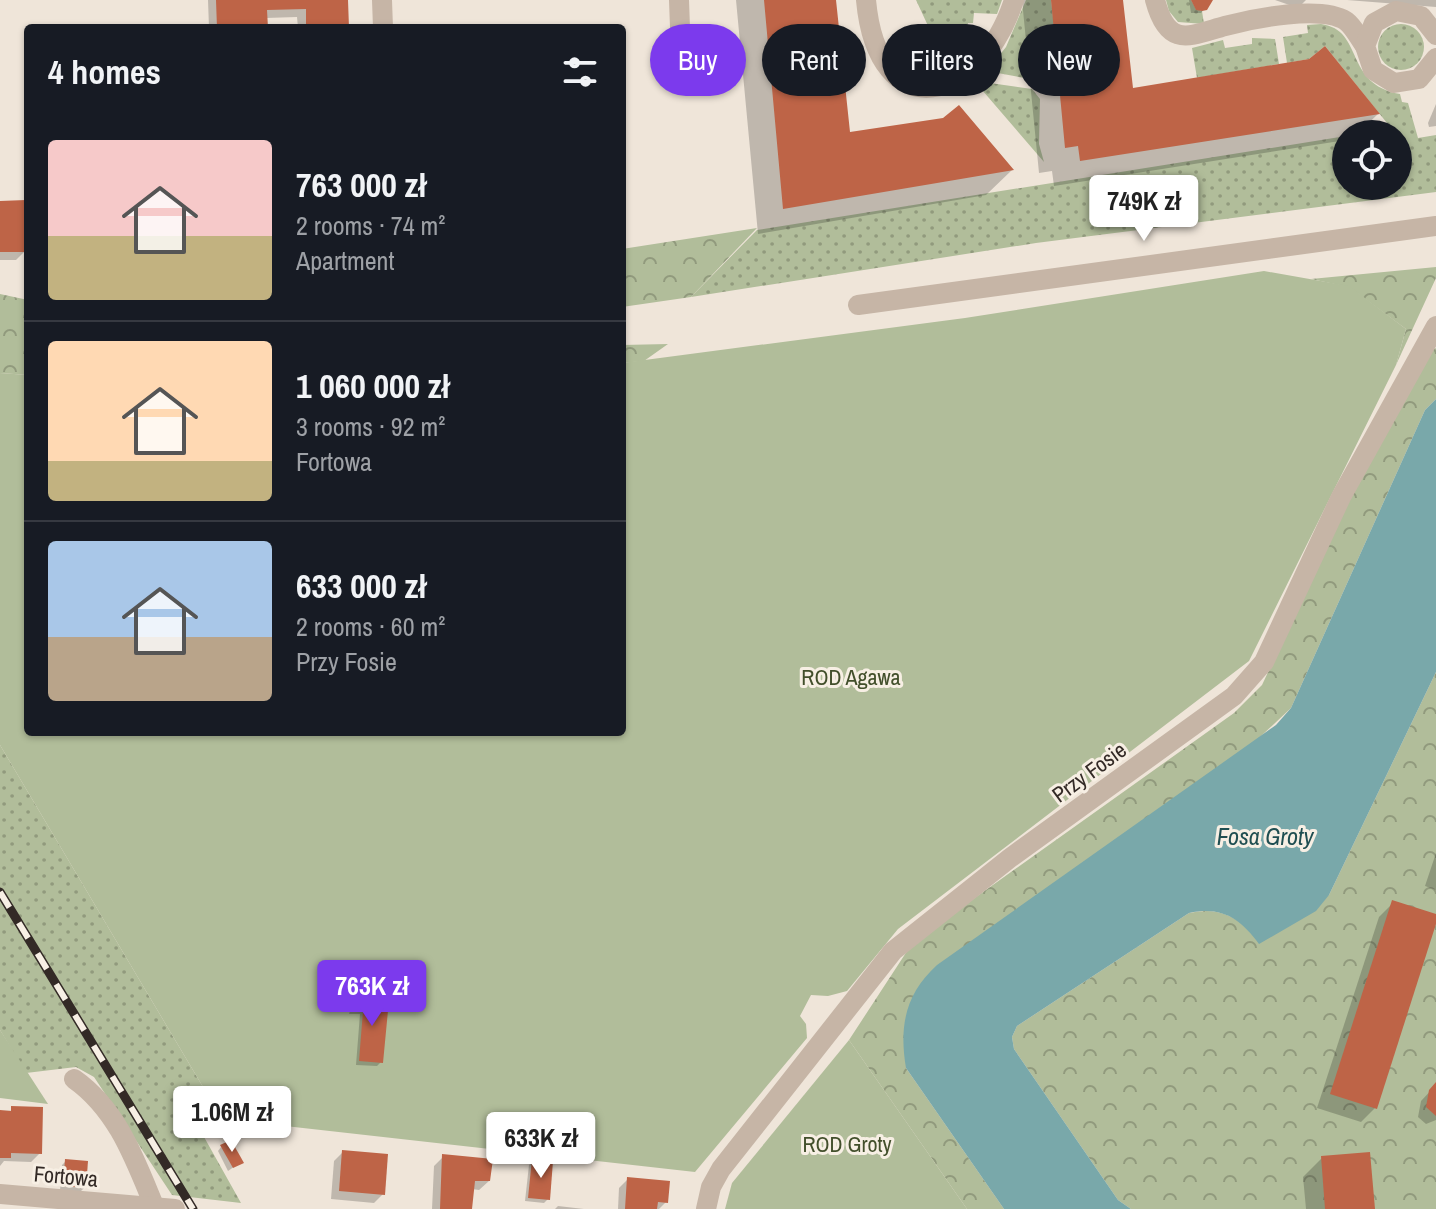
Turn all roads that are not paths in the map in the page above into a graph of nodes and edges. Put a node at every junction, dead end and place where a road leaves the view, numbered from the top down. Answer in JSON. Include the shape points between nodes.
{"nodes":[{"id":1,"x":382,"y":0,"type":"edge"},
{"id":2,"x":679,"y":0,"type":"edge"},
{"id":3,"x":866,"y":0,"type":"edge"},
{"id":4,"x":1014,"y":0,"type":"edge"},
{"id":5,"x":1155,"y":0,"type":"edge"},
{"id":6,"x":1349,"y":23,"type":"junction"},
{"id":7,"x":1374,"y":23,"type":"junction"},
{"id":8,"x":383,"y":24,"type":"edge"},
{"id":9,"x":680,"y":24,"type":"edge"},
{"id":10,"x":1436,"y":35,"type":"edge"},
{"id":11,"x":1365,"y":46,"type":"junction"},
{"id":12,"x":1436,"y":58,"type":"edge"},
{"id":13,"x":1436,"y":226,"type":"edge"},
{"id":14,"x":858,"y":305,"type":"dead end"},
{"id":15,"x":1436,"y":326,"type":"edge"},
{"id":16,"x":74,"y":1079,"type":"dead end"},
{"id":17,"x":0,"y":1194,"type":"edge"},
{"id":18,"x":165,"y":1208,"type":"edge"},
{"id":19,"x":706,"y":1209,"type":"edge"}],
"edges":[{"from":1,"to":8,"type":"street"},
{"from":2,"to":9,"type":"street"},
{"from":3,"to":4,"type":"street","via":[[875,49],[885,65],[901,82],[922,88],[943,85],[975,69],[1003,31]]},
{"from":5,"to":6,"type":"street","via":[[1160,17],[1185,37],[1309,13]]},
{"from":6,"to":7,"type":"street"},
{"from":6,"to":11,"type":"street"},
{"from":7,"to":10,"type":"street","via":[[1384,15],[1409,11],[1421,16]]},
{"from":7,"to":11,"type":"street"},
{"from":11,"to":12,"type":"street","via":[[1373,70],[1394,83],[1419,79]]},
{"from":13,"to":14,"type":"street"},
{"from":15,"to":19,"type":"street","name":"Przy Fosie","via":[[1341,497],[1264,662],[1234,696],[1010,858],[893,951],[721,1169]]},
{"from":16,"to":18,"type":"street","via":[[105,1106]]},
{"from":17,"to":18,"type":"street","name":"Fortowa"}]}
